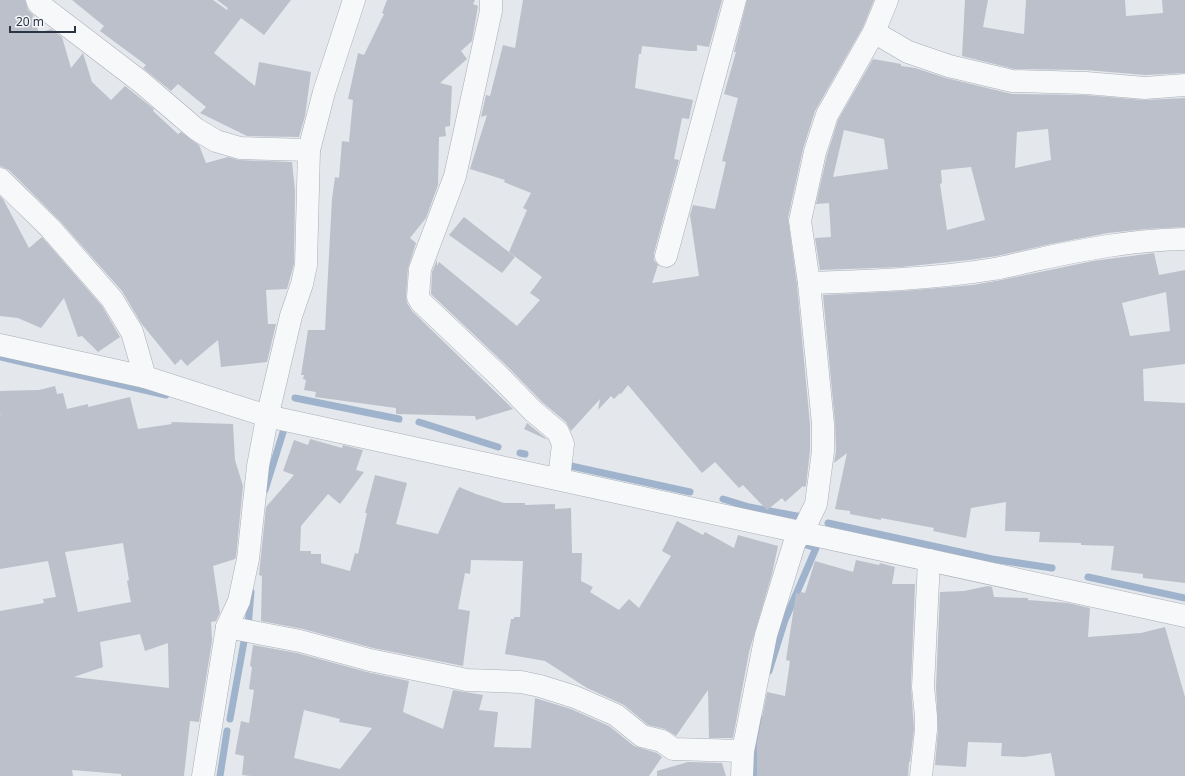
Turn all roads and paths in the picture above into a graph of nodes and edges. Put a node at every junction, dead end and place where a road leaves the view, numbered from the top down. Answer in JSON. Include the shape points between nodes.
{"nodes":[{"id":1,"x":354,"y":0,"type":"edge"},
{"id":2,"x":491,"y":0,"type":"edge"},
{"id":3,"x":735,"y":0,"type":"edge"},
{"id":4,"x":887,"y":0,"type":"edge"},
{"id":5,"x":40,"y":1,"type":"edge"},
{"id":6,"x":874,"y":32,"type":"junction"},
{"id":7,"x":1185,"y":85,"type":"edge"},
{"id":8,"x":309,"y":150,"type":"junction"},
{"id":9,"x":0,"y":179,"type":"edge"},
{"id":10,"x":1185,"y":239,"type":"edge"},
{"id":11,"x":666,"y":256,"type":"dead end"},
{"id":12,"x":809,"y":283,"type":"junction"},
{"id":13,"x":0,"y":345,"type":"edge"},
{"id":14,"x":145,"y":377,"type":"junction"},
{"id":15,"x":267,"y":416,"type":"junction"},
{"id":16,"x":559,"y":479,"type":"junction"},
{"id":17,"x":802,"y":533,"type":"junction"},
{"id":18,"x":929,"y":560,"type":"junction"},
{"id":19,"x":1185,"y":616,"type":"edge"},
{"id":20,"x":227,"y":627,"type":"junction"},
{"id":21,"x":743,"y":751,"type":"junction"},
{"id":22,"x":204,"y":776,"type":"edge"},
{"id":23,"x":742,"y":776,"type":"edge"},
{"id":24,"x":921,"y":776,"type":"edge"}],
"edges":[{"from":1,"to":8,"type":"street","via":[[324,92]]},
{"from":2,"to":16,"type":"street","via":[[491,11],[455,176],[420,269],[418,297],[533,411],[558,432],[563,444]]},
{"from":3,"to":11,"type":"street"},
{"from":4,"to":6,"type":"street"},
{"from":5,"to":8,"type":"street","via":[[196,129],[216,141],[240,148]]},
{"from":6,"to":7,"type":"street","via":[[908,52],[949,66],[1012,81],[1145,88]]},
{"from":6,"to":12,"type":"street","via":[[827,116],[815,152],[800,221]]},
{"from":8,"to":15,"type":"street","via":[[306,265]]},
{"from":9,"to":14,"type":"street","via":[[50,228],[112,299],[132,332]]},
{"from":10,"to":12,"type":"street","via":[[1115,244],[961,274],[881,281]]},
{"from":12,"to":17,"type":"street","via":[[823,424],[823,451],[816,504]]},
{"from":13,"to":14,"type":"street"},
{"from":14,"to":15,"type":"street"},
{"from":15,"to":16,"type":"street"},
{"from":15,"to":20,"type":"street","via":[[258,466],[248,559],[239,601]]},
{"from":16,"to":17,"type":"street"},
{"from":17,"to":18,"type":"street"},
{"from":17,"to":21,"type":"street","via":[[795,542],[766,635]]},
{"from":18,"to":19,"type":"street"},
{"from":18,"to":24,"type":"street","via":[[923,687],[926,730]]},
{"from":20,"to":21,"type":"street","via":[[300,641],[370,660],[467,680],[521,682],[540,686],[575,697],[616,715],[642,736],[662,742],[673,749]]},
{"from":20,"to":22,"type":"street"},
{"from":21,"to":23,"type":"street"}]}
